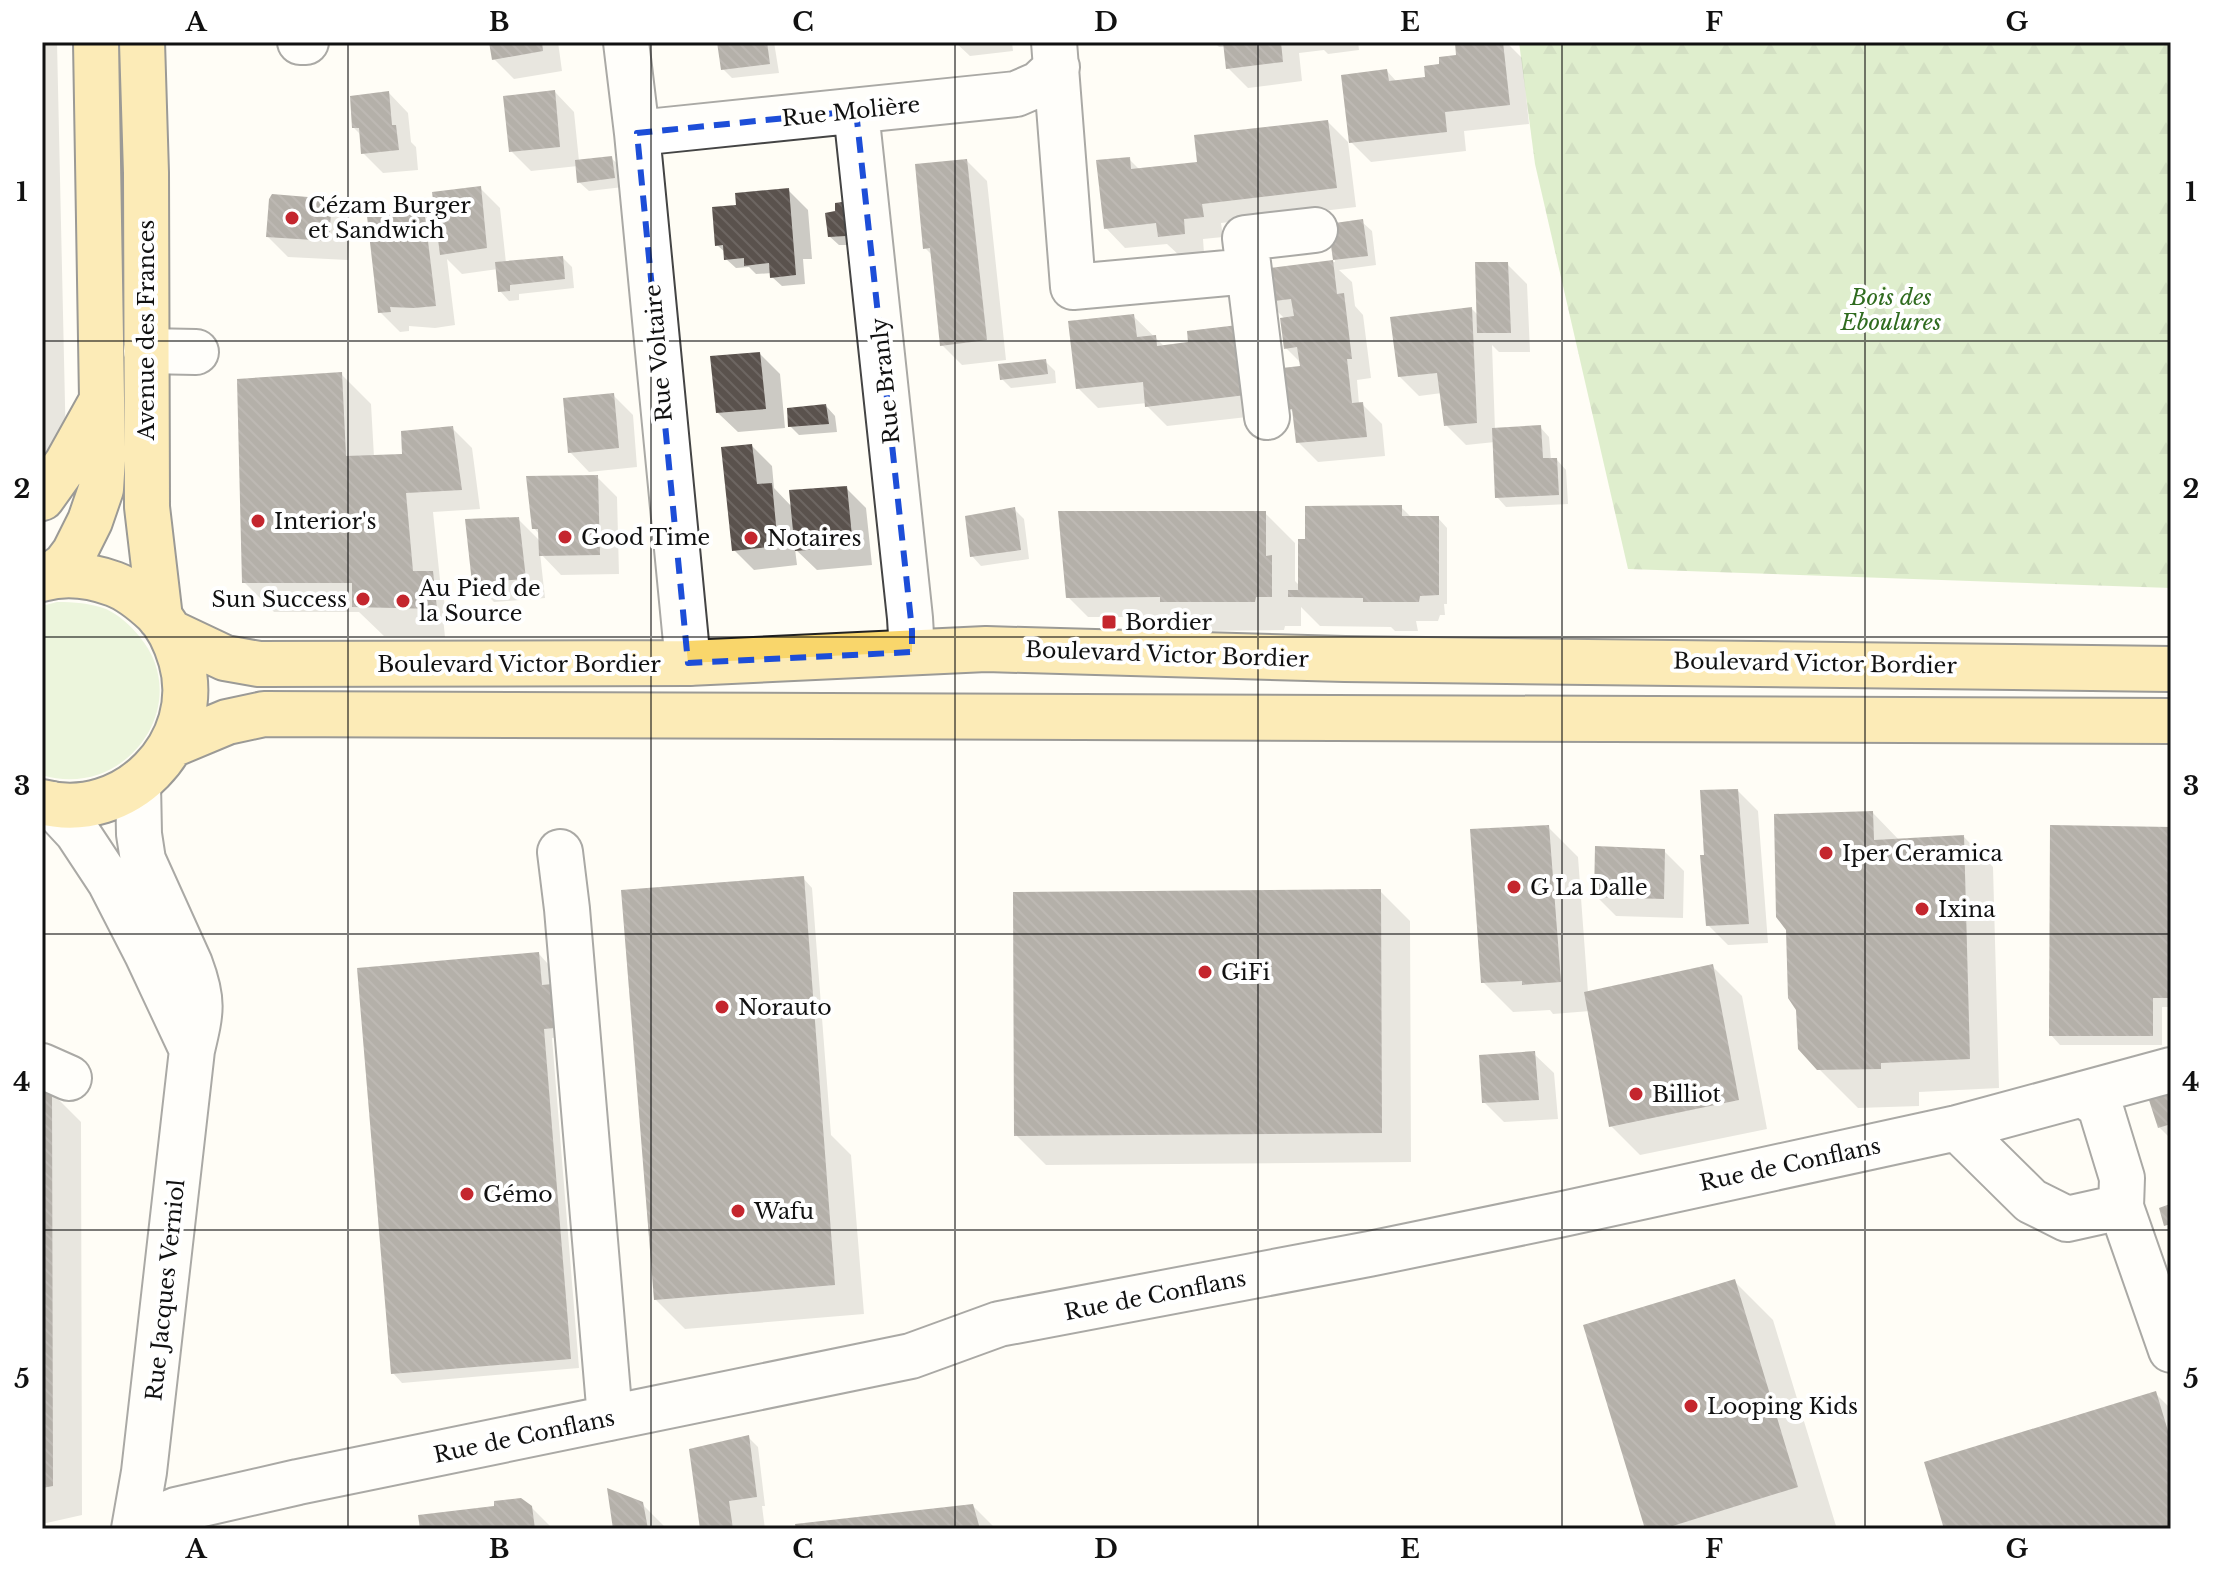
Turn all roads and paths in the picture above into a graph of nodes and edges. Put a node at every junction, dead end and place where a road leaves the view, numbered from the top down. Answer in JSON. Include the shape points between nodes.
{"nodes":[{"id":1,"x":96,"y":42,"type":"edge"},
{"id":2,"x":142,"y":42,"type":"edge"},
{"id":3,"x":626,"y":42,"type":"edge"},
{"id":4,"x":1056,"y":55,"type":"edge"},
{"id":5,"x":856,"y":111,"type":"junction"},
{"id":6,"x":637,"y":133,"type":"junction"},
{"id":7,"x":1315,"y":230,"type":"dead end"},
{"id":8,"x":1249,"y":271,"type":"junction"},
{"id":9,"x":146,"y":351,"type":"junction"},
{"id":10,"x":196,"y":352,"type":"dead end"},
{"id":11,"x":102,"y":400,"type":"junction"},
{"id":12,"x":1267,"y":417,"type":"dead end"},
{"id":13,"x":42,"y":498,"type":"edge"},
{"id":14,"x":45,"y":578,"type":"edge"},
{"id":15,"x":165,"y":625,"type":"junction"},
{"id":16,"x":912,"y":652,"type":"junction"},
{"id":17,"x":688,"y":663,"type":"junction"},
{"id":18,"x":2171,"y":669,"type":"edge"},
{"id":19,"x":2171,"y":721,"type":"edge"},
{"id":20,"x":172,"y":745,"type":"junction"},
{"id":21,"x":138,"y":784,"type":"junction"},
{"id":22,"x":47,"y":803,"type":"edge"},
{"id":23,"x":560,"y":852,"type":"dead end"},
{"id":24,"x":192,"y":1050,"type":"junction"},
{"id":25,"x":2171,"y":1070,"type":"edge"},
{"id":26,"x":2082,"y":1094,"type":"junction"},
{"id":27,"x":1957,"y":1128,"type":"junction"},
{"id":28,"x":2121,"y":1207,"type":"junction"},
{"id":29,"x":2171,"y":1350,"type":"edge"},
{"id":30,"x":610,"y":1418,"type":"junction"},
{"id":31,"x":134,"y":1529,"type":"edge"},
{"id":32,"x":145,"y":1529,"type":"edge"}],
"edges":[{"from":1,"to":11,"type":"main road","name":"Avenue des Frances"},
{"from":2,"to":9,"type":"main road","name":"Avenue des Frances"},
{"from":3,"to":6,"type":"street","name":"Rue Voltaire"},
{"from":4,"to":5,"type":"street","name":"Rue Molière","via":[[1039,84],[1016,94]]},
{"from":4,"to":8,"type":"street","via":[[1073,287]]},
{"from":5,"to":6,"type":"street","name":"Rue Molière"},
{"from":5,"to":16,"type":"street","name":"Rue Branly"},
{"from":6,"to":17,"type":"street","name":"Rue Voltaire"},
{"from":7,"to":8,"type":"street","via":[[1245,238]]},
{"from":8,"to":12,"type":"street"},
{"from":9,"to":10,"type":"street"},
{"from":9,"to":15,"type":"main road","name":"Avenue des Frances","via":[[147,507]]},
{"from":11,"to":13,"type":"main road"},
{"from":11,"to":14,"type":"main road","name":"Avenue des Frances","via":[[97,504],[74,553]]},
{"from":14,"to":15,"type":"main road","name":"Boulevard Victor Bordier","via":[[72,575],[109,582],[142,600]]},
{"from":15,"to":17,"type":"main road","name":"Boulevard Victor Bordier","via":[[225,658],[259,664]]},
{"from":15,"to":20,"type":"main road","name":"Avenue des Frances","via":[[181,659],[186,688]]},
{"from":16,"to":17,"type":"main road","name":"Boulevard Victor Bordier"},
{"from":16,"to":18,"type":"main road","name":"Boulevard Victor Bordier"},
{"from":19,"to":20,"type":"main road","via":[[264,714],[227,722]]},
{"from":20,"to":21,"type":"main road"},
{"from":21,"to":22,"type":"main road","via":[[97,803]]},
{"from":21,"to":24,"type":"street","name":"Rue Jacques Verniol","via":[[143,860],[190,964],[201,1003]]},
{"from":22,"to":24,"type":"street","via":[[77,832],[110,882]]},
{"from":23,"to":30,"type":"street"},
{"from":24,"to":31,"type":"street","name":"Rue Jacques Verniol"},
{"from":25,"to":26,"type":"street","name":"Rue de Conflans"},
{"from":26,"to":27,"type":"street","name":"Rue de Conflans"},
{"from":26,"to":28,"type":"street","via":[[2100,1106],[2122,1178]]},
{"from":27,"to":28,"type":"street","via":[[2031,1201],[2067,1219]]},
{"from":27,"to":30,"type":"street","name":"Rue de Conflans","via":[[1399,1248],[999,1324],[911,1356]]},
{"from":28,"to":29,"type":"street"},
{"from":30,"to":32,"type":"street","name":"Rue de Conflans","via":[[176,1510]]}]}
